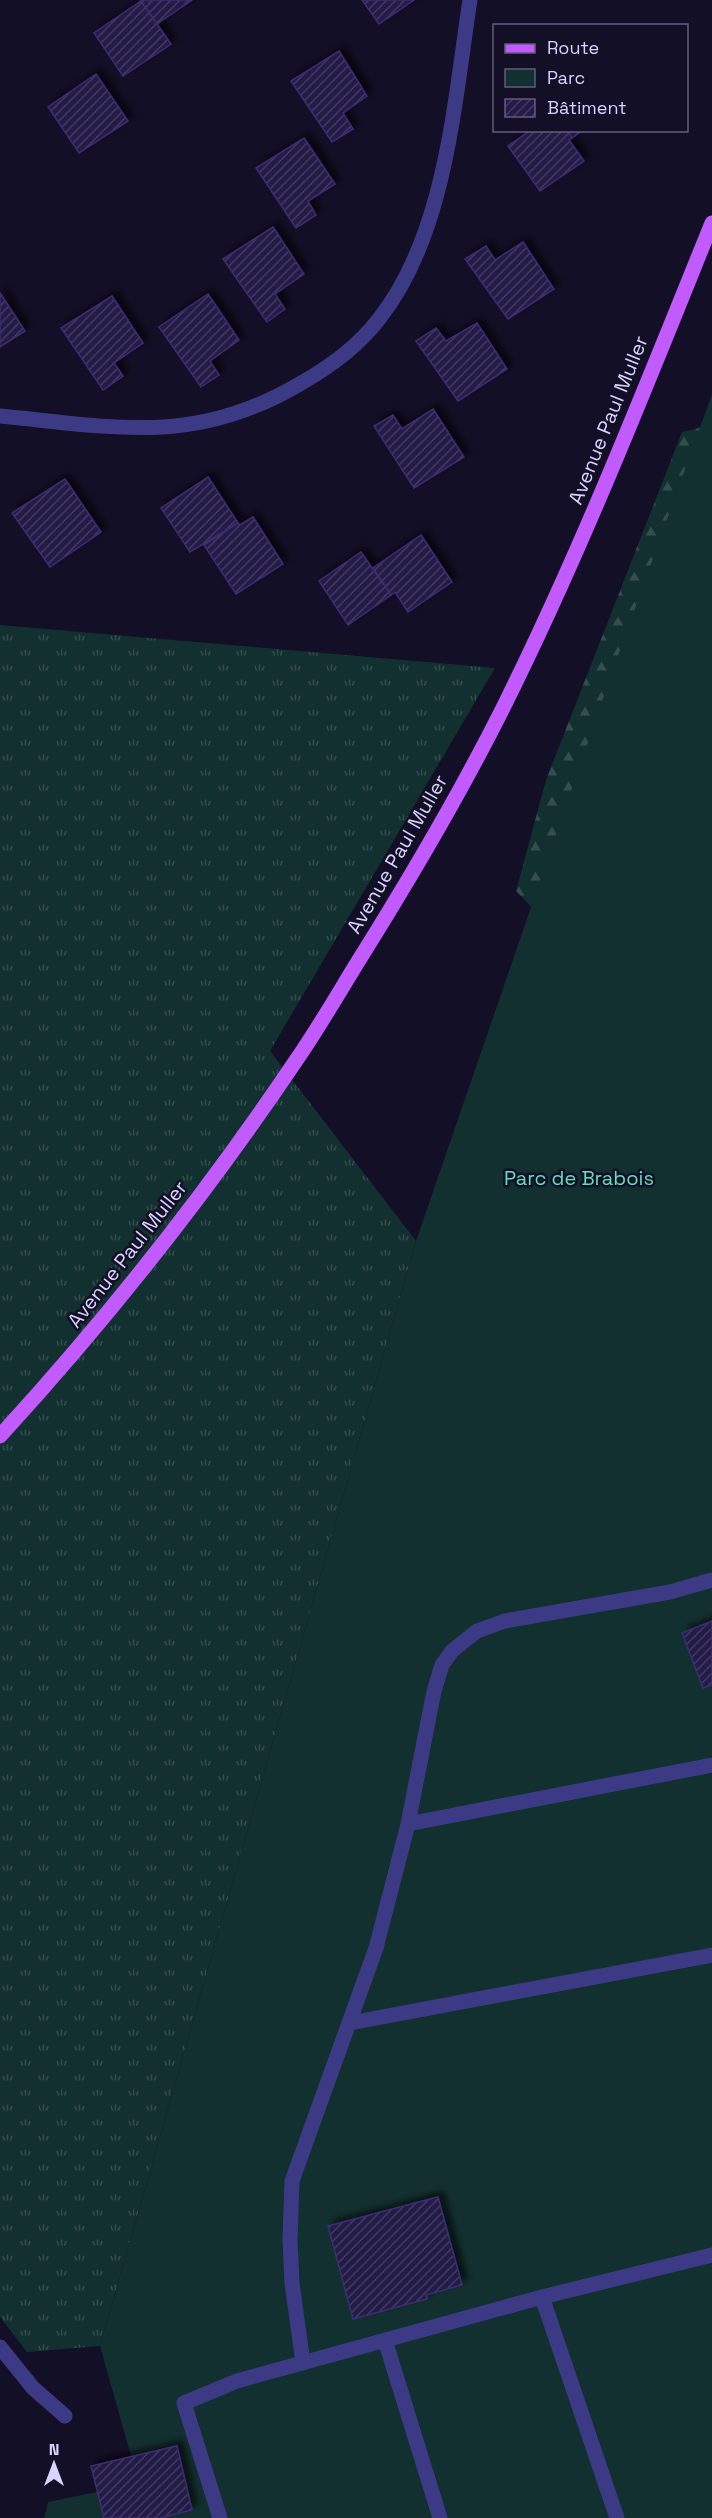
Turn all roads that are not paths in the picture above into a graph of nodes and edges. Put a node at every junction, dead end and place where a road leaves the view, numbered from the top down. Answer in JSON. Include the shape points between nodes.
{"nodes":[{"id":1,"x":470,"y":0,"type":"edge"},
{"id":2,"x":712,"y":223,"type":"edge"},
{"id":3,"x":0,"y":416,"type":"edge"},
{"id":4,"x":0,"y":1436,"type":"edge"},
{"id":5,"x":712,"y":1580,"type":"edge"},
{"id":6,"x":712,"y":1765,"type":"edge"},
{"id":7,"x":408,"y":1824,"type":"junction"},
{"id":8,"x":712,"y":1955,"type":"edge"},
{"id":9,"x":350,"y":2023,"type":"junction"},
{"id":10,"x":712,"y":2255,"type":"edge"},
{"id":11,"x":542,"y":2297,"type":"junction"},
{"id":12,"x":385,"y":2340,"type":"junction"},
{"id":13,"x":0,"y":2347,"type":"edge"},
{"id":14,"x":303,"y":2363,"type":"junction"},
{"id":15,"x":64,"y":2416,"type":"dead end"},
{"id":16,"x":220,"y":2518,"type":"edge"},
{"id":17,"x":440,"y":2518,"type":"edge"},
{"id":18,"x":616,"y":2518,"type":"edge"}],
"edges":[{"from":1,"to":3,"type":"street","via":[[447,150],[430,217],[403,281],[380,318],[353,347],[277,398],[203,423],[119,427]]},
{"from":2,"to":4,"type":"main road","name":"Avenue Paul Muller","via":[[598,503],[503,707],[424,856],[294,1065],[238,1144],[172,1234]]},
{"from":5,"to":7,"type":"street","via":[[670,1592],[505,1621],[464,1640],[442,1665],[434,1691]]},
{"from":6,"to":7,"type":"street"},
{"from":7,"to":9,"type":"street","via":[[376,1948]]},
{"from":8,"to":9,"type":"street"},
{"from":9,"to":14,"type":"street","via":[[292,2181],[292,2283]]},
{"from":10,"to":11,"type":"street"},
{"from":11,"to":12,"type":"street"},
{"from":11,"to":18,"type":"street"},
{"from":12,"to":14,"type":"street"},
{"from":12,"to":17,"type":"street"},
{"from":13,"to":15,"type":"street","via":[[33,2388]]},
{"from":14,"to":16,"type":"street","via":[[237,2381],[184,2403]]}]}
